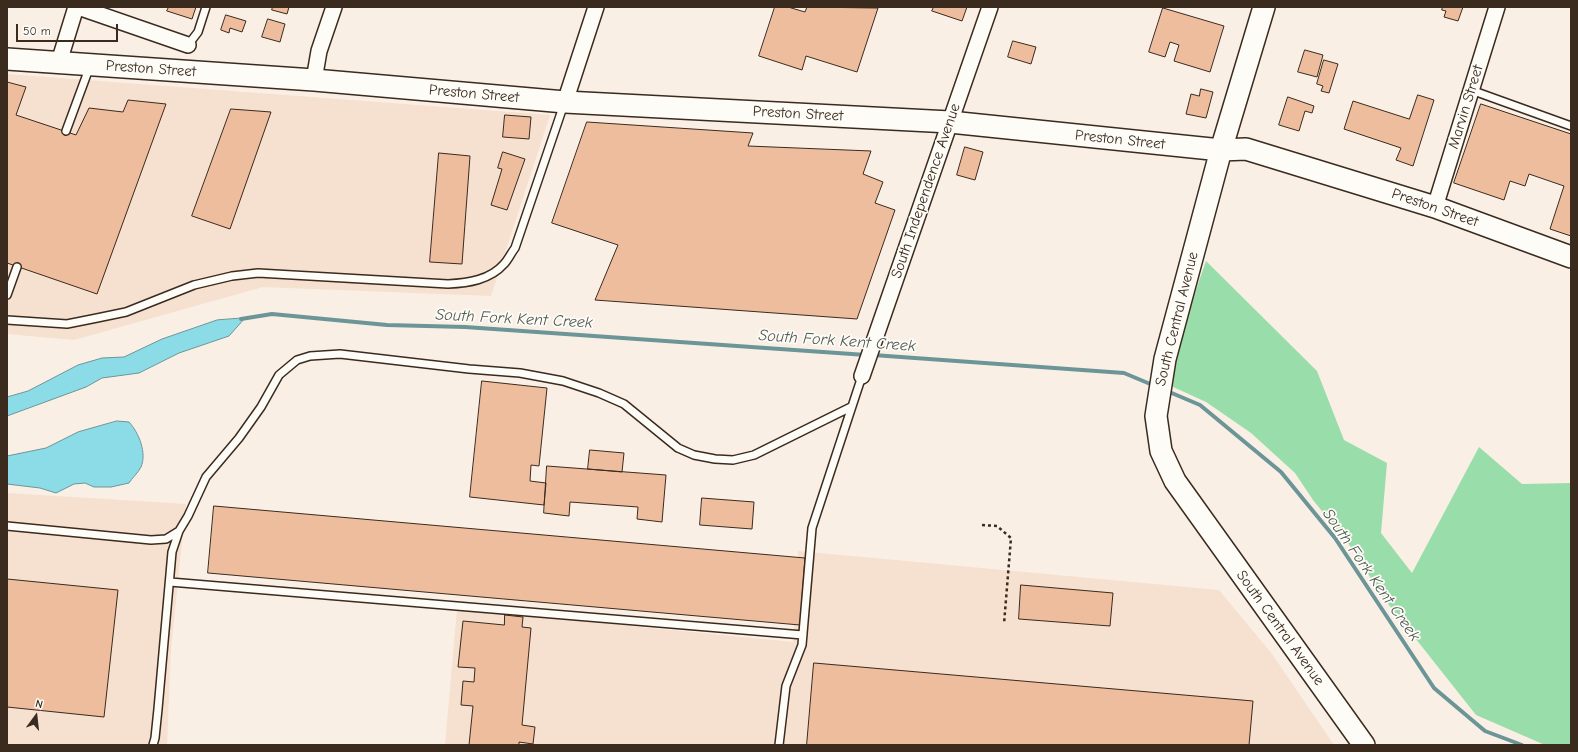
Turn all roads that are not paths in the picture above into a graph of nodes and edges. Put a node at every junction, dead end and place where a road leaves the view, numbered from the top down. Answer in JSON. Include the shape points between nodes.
{"nodes":[{"id":1,"x":77,"y":7,"type":"edge"},
{"id":2,"x":206,"y":7,"type":"edge"},
{"id":3,"x":334,"y":7,"type":"edge"},
{"id":4,"x":596,"y":7,"type":"edge"},
{"id":5,"x":990,"y":7,"type":"edge"},
{"id":6,"x":1264,"y":7,"type":"edge"},
{"id":7,"x":1497,"y":7,"type":"edge"},
{"id":8,"x":188,"y":45,"type":"joint"},
{"id":9,"x":7,"y":59,"type":"edge"},
{"id":10,"x":59,"y":62,"type":"junction"},
{"id":11,"x":90,"y":64,"type":"junction"},
{"id":12,"x":314,"y":80,"type":"junction"},
{"id":13,"x":1471,"y":90,"type":"junction"},
{"id":14,"x":565,"y":102,"type":"junction"},
{"id":15,"x":950,"y":122,"type":"junction"},
{"id":16,"x":1571,"y":126,"type":"edge"},
{"id":17,"x":66,"y":131,"type":"dead end"},
{"id":18,"x":1221,"y":150,"type":"junction"},
{"id":19,"x":1435,"y":207,"type":"junction"},
{"id":20,"x":1571,"y":257,"type":"edge"},
{"id":21,"x":17,"y":267,"type":"dead end"},
{"id":22,"x":7,"y":295,"type":"edge"},
{"id":23,"x":7,"y":320,"type":"edge"},
{"id":24,"x":862,"y":376,"type":"joint"},
{"id":25,"x":851,"y":407,"type":"junction"},
{"id":26,"x":7,"y":526,"type":"edge"},
{"id":27,"x":179,"y":531,"type":"junction"},
{"id":28,"x":170,"y":582,"type":"junction"},
{"id":29,"x":803,"y":635,"type":"junction"},
{"id":30,"x":153,"y":745,"type":"edge"},
{"id":31,"x":779,"y":745,"type":"edge"},
{"id":32,"x":1364,"y":745,"type":"edge"}],
"edges":[{"from":1,"to":8,"type":"street"},
{"from":1,"to":10,"type":"street"},
{"from":2,"to":8,"type":"lane","via":[[198,32]]},
{"from":3,"to":12,"type":"street","via":[[319,51]]},
{"from":4,"to":14,"type":"street"},
{"from":5,"to":15,"type":"street","name":"South Independence Avenue"},
{"from":6,"to":18,"type":"street","name":"South Central Avenue"},
{"from":7,"to":13,"type":"street","name":"Marvin Street"},
{"from":9,"to":10,"type":"street","name":"Preston Street"},
{"from":10,"to":11,"type":"street","name":"Preston Street"},
{"from":11,"to":12,"type":"street","name":"Preston Street"},
{"from":11,"to":17,"type":"lane"},
{"from":12,"to":14,"type":"street","name":"Preston Street"},
{"from":13,"to":16,"type":"lane"},
{"from":13,"to":19,"type":"street","name":"Marvin Street"},
{"from":14,"to":15,"type":"street","name":"Preston Street"},
{"from":14,"to":23,"type":"lane","via":[[515,248],[504,265],[487,276],[470,282],[448,284],[258,273],[194,285],[126,312],[67,324]]},
{"from":15,"to":18,"type":"street","name":"Preston Street"},
{"from":15,"to":24,"type":"street","name":"South Independence Avenue"},
{"from":18,"to":19,"type":"street","name":"Preston Street","via":[[1246,149]]},
{"from":18,"to":32,"type":"street","name":"South Central Avenue","via":[[1164,359],[1156,416],[1161,451],[1175,481]]},
{"from":19,"to":20,"type":"street","name":"Preston Street"},
{"from":21,"to":22,"type":"lane"},
{"from":24,"to":25,"type":"lane"},
{"from":25,"to":27,"type":"lane","via":[[754,455],[733,460],[715,459],[678,448],[624,404],[563,381],[520,373],[340,354],[310,356],[297,360],[279,375],[239,438],[206,477]]},
{"from":25,"to":29,"type":"lane","via":[[812,528]]},
{"from":26,"to":27,"type":"lane","via":[[151,540],[166,539]]},
{"from":27,"to":28,"type":"lane","via":[[172,552]]},
{"from":28,"to":29,"type":"lane"},
{"from":28,"to":30,"type":"lane"},
{"from":29,"to":31,"type":"lane","via":[[802,645],[786,686]]}]}
